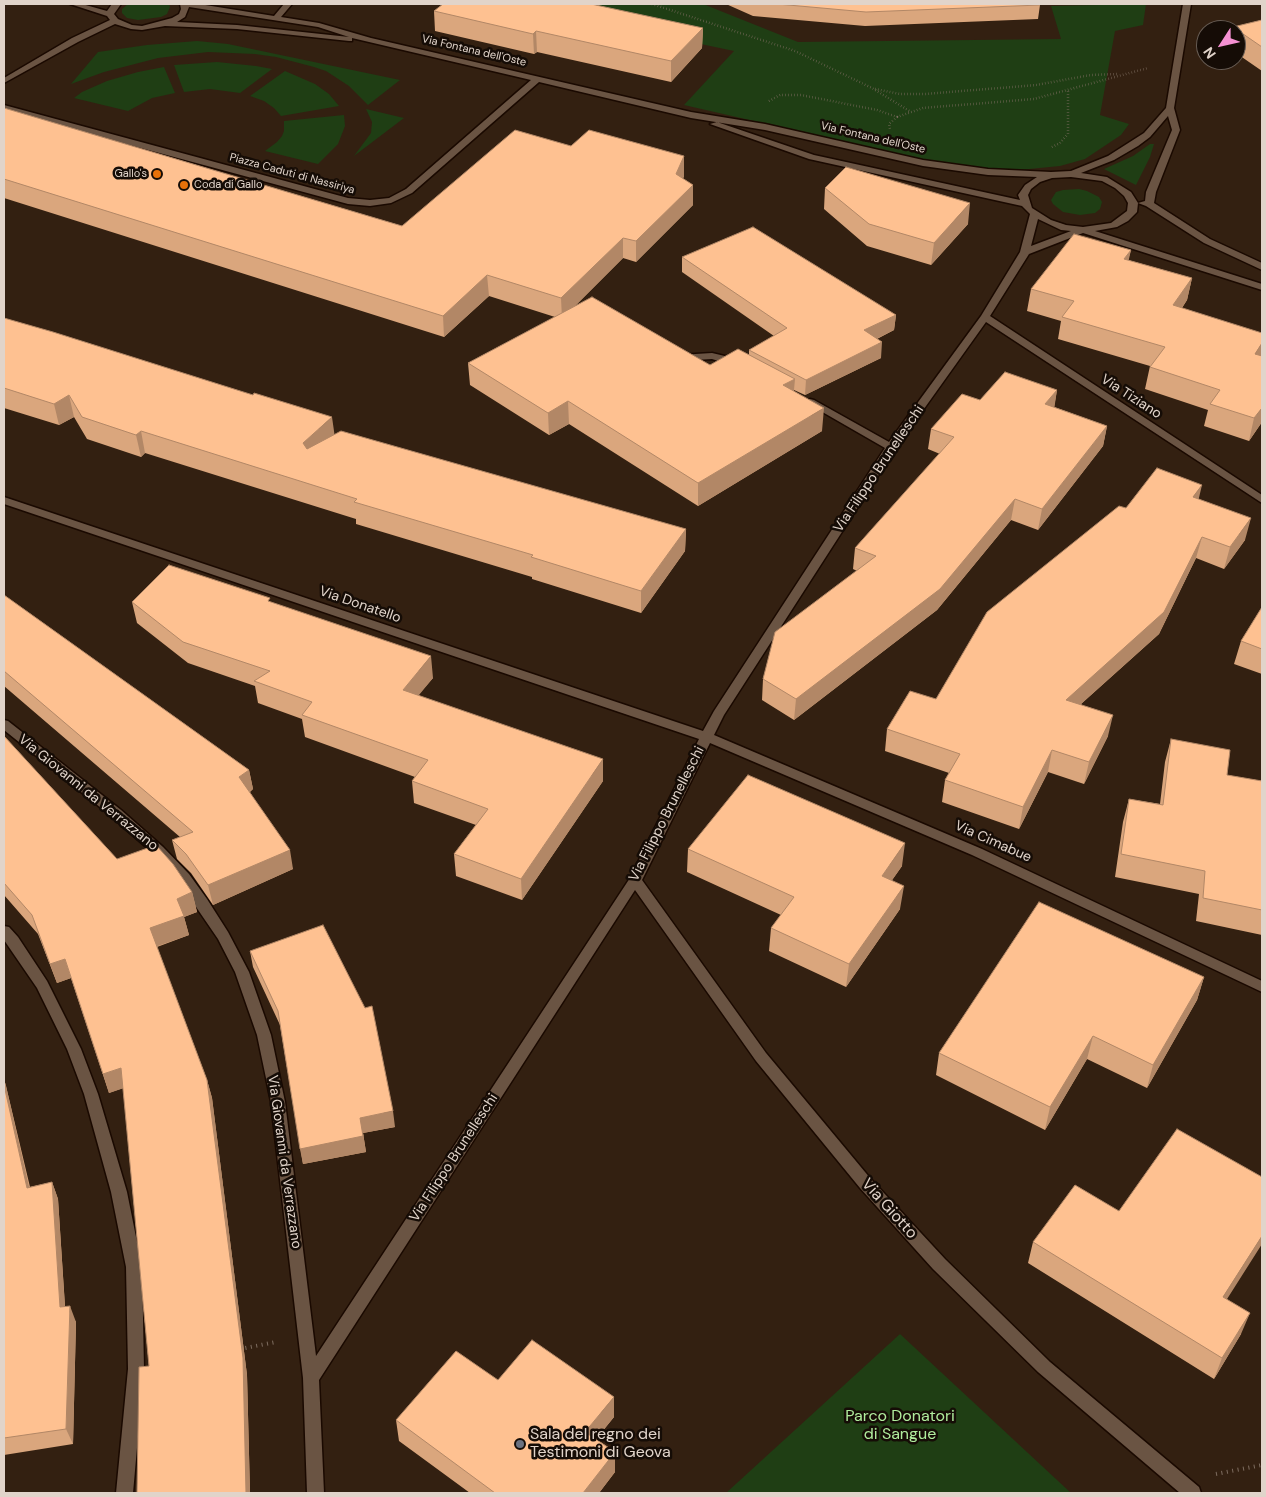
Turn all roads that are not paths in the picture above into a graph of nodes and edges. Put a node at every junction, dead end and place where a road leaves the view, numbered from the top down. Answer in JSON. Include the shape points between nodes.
{"nodes":[{"id":1,"x":74,"y":4,"type":"edge"},
{"id":2,"x":117,"y":4,"type":"edge"},
{"id":3,"x":185,"y":4,"type":"edge"},
{"id":4,"x":288,"y":4,"type":"edge"},
{"id":5,"x":1187,"y":4,"type":"edge"},
{"id":6,"x":112,"y":18,"type":"junction"},
{"id":7,"x":276,"y":18,"type":"junction"},
{"id":8,"x":165,"y":24,"type":"junction"},
{"id":9,"x":369,"y":40,"type":"junction"},
{"id":10,"x":538,"y":79,"type":"junction"},
{"id":11,"x":4,"y":81,"type":"edge"},
{"id":12,"x":4,"y":108,"type":"edge"},
{"id":13,"x":1170,"y":108,"type":"junction"},
{"id":14,"x":691,"y":115,"type":"junction"},
{"id":15,"x":1071,"y":174,"type":"junction"},
{"id":16,"x":1051,"y":175,"type":"junction"},
{"id":17,"x":1133,"y":203,"type":"junction"},
{"id":18,"x":1025,"y":204,"type":"junction"},
{"id":19,"x":1149,"y":204,"type":"junction"},
{"id":20,"x":1034,"y":215,"type":"junction"},
{"id":21,"x":1083,"y":230,"type":"junction"},
{"id":22,"x":1025,"y":252,"type":"junction"},
{"id":23,"x":1262,"y":267,"type":"edge"},
{"id":24,"x":1262,"y":287,"type":"edge"},
{"id":25,"x":985,"y":318,"type":"junction"},
{"id":26,"x":672,"y":358,"type":"edge"},
{"id":27,"x":750,"y":371,"type":"edge"},
{"id":28,"x":798,"y":396,"type":"edge"},
{"id":29,"x":891,"y":447,"type":"junction"},
{"id":30,"x":4,"y":500,"type":"edge"},
{"id":31,"x":1262,"y":500,"type":"edge"},
{"id":32,"x":4,"y":724,"type":"edge"},
{"id":33,"x":706,"y":737,"type":"junction"},
{"id":34,"x":635,"y":880,"type":"junction"},
{"id":35,"x":4,"y":931,"type":"edge"},
{"id":36,"x":1262,"y":988,"type":"edge"},
{"id":37,"x":311,"y":1378,"type":"junction"},
{"id":38,"x":125,"y":1493,"type":"edge"},
{"id":39,"x":315,"y":1493,"type":"edge"},
{"id":40,"x":1192,"y":1493,"type":"edge"}],
"edges":[{"from":1,"to":6,"type":"street"},
{"from":2,"to":6,"type":"street","via":[[112,8]]},
{"from":3,"to":7,"type":"street","name":"Via Fontana dell'Oste"},
{"from":3,"to":8,"type":"street","via":[[182,15]]},
{"from":4,"to":7,"type":"street"},
{"from":5,"to":13,"type":"street"},
{"from":6,"to":8,"type":"street","name":"Via Fontana dell'Oste","via":[[131,27]]},
{"from":6,"to":11,"type":"street"},
{"from":7,"to":9,"type":"street","name":"Via Fontana dell'Oste","via":[[319,25]]},
{"from":8,"to":9,"type":"street","name":"Via Fontana dell'Oste","via":[[230,26]]},
{"from":9,"to":10,"type":"street","name":"Via Fontana dell'Oste"},
{"from":10,"to":12,"type":"street","name":"Piazza Caduti di Nassiriya","via":[[409,191],[391,200],[370,204],[348,201]]},
{"from":10,"to":14,"type":"street","name":"Via Fontana dell'Oste"},
{"from":13,"to":15,"type":"street","via":[[1147,136],[1136,144]]},
{"from":13,"to":19,"type":"street","via":[[1176,130]]},
{"from":14,"to":16,"type":"street","name":"Via Fontana dell'Oste","via":[[773,128],[939,166]]},
{"from":14,"to":18,"type":"street","name":"Via Fontana dell'Oste","via":[[804,154]]},
{"from":15,"to":16,"type":"street","name":"Via Fontana dell'Oste"},
{"from":15,"to":17,"type":"street","via":[[1104,179],[1123,190]]},
{"from":16,"to":18,"type":"street","via":[[1028,187],[1023,195]]},
{"from":17,"to":19,"type":"street"},
{"from":17,"to":21,"type":"street","via":[[1132,212],[1114,226]]},
{"from":18,"to":20,"type":"street"},
{"from":19,"to":23,"type":"street","via":[[1207,241]]},
{"from":20,"to":21,"type":"street","via":[[1064,228]]},
{"from":20,"to":22,"type":"street","name":"Via Filippo Brunelleschi"},
{"from":21,"to":22,"type":"street"},
{"from":21,"to":24,"type":"street"},
{"from":22,"to":25,"type":"street","name":"Via Filippo Brunelleschi"},
{"from":25,"to":29,"type":"street","name":"Via Filippo Brunelleschi"},
{"from":25,"to":31,"type":"street","name":"Via Tiziano"},
{"from":26,"to":27,"type":"street","via":[[725,358]]},
{"from":28,"to":29,"type":"street"},
{"from":29,"to":33,"type":"street","name":"Via Filippo Brunelleschi"},
{"from":30,"to":33,"type":"street","name":"Via Donatello"},
{"from":32,"to":37,"type":"street","name":"Via Giovanni da Verrazzano","via":[[158,850],[202,903],[242,972],[264,1035],[278,1102]]},
{"from":33,"to":34,"type":"street","name":"Via Filippo Brunelleschi"},
{"from":33,"to":36,"type":"street","name":"Via Cimabue","via":[[977,852]]},
{"from":34,"to":37,"type":"street","name":"Via Filippo Brunelleschi"},
{"from":34,"to":40,"type":"street","name":"Via Giotto","via":[[761,1057],[891,1212],[1044,1367]]},
{"from":35,"to":38,"type":"street","via":[[42,985],[74,1049],[91,1094],[119,1192],[134,1267],[136,1369]]},
{"from":37,"to":39,"type":"street","name":"Via Giovanni da Verrazzano"}]}
